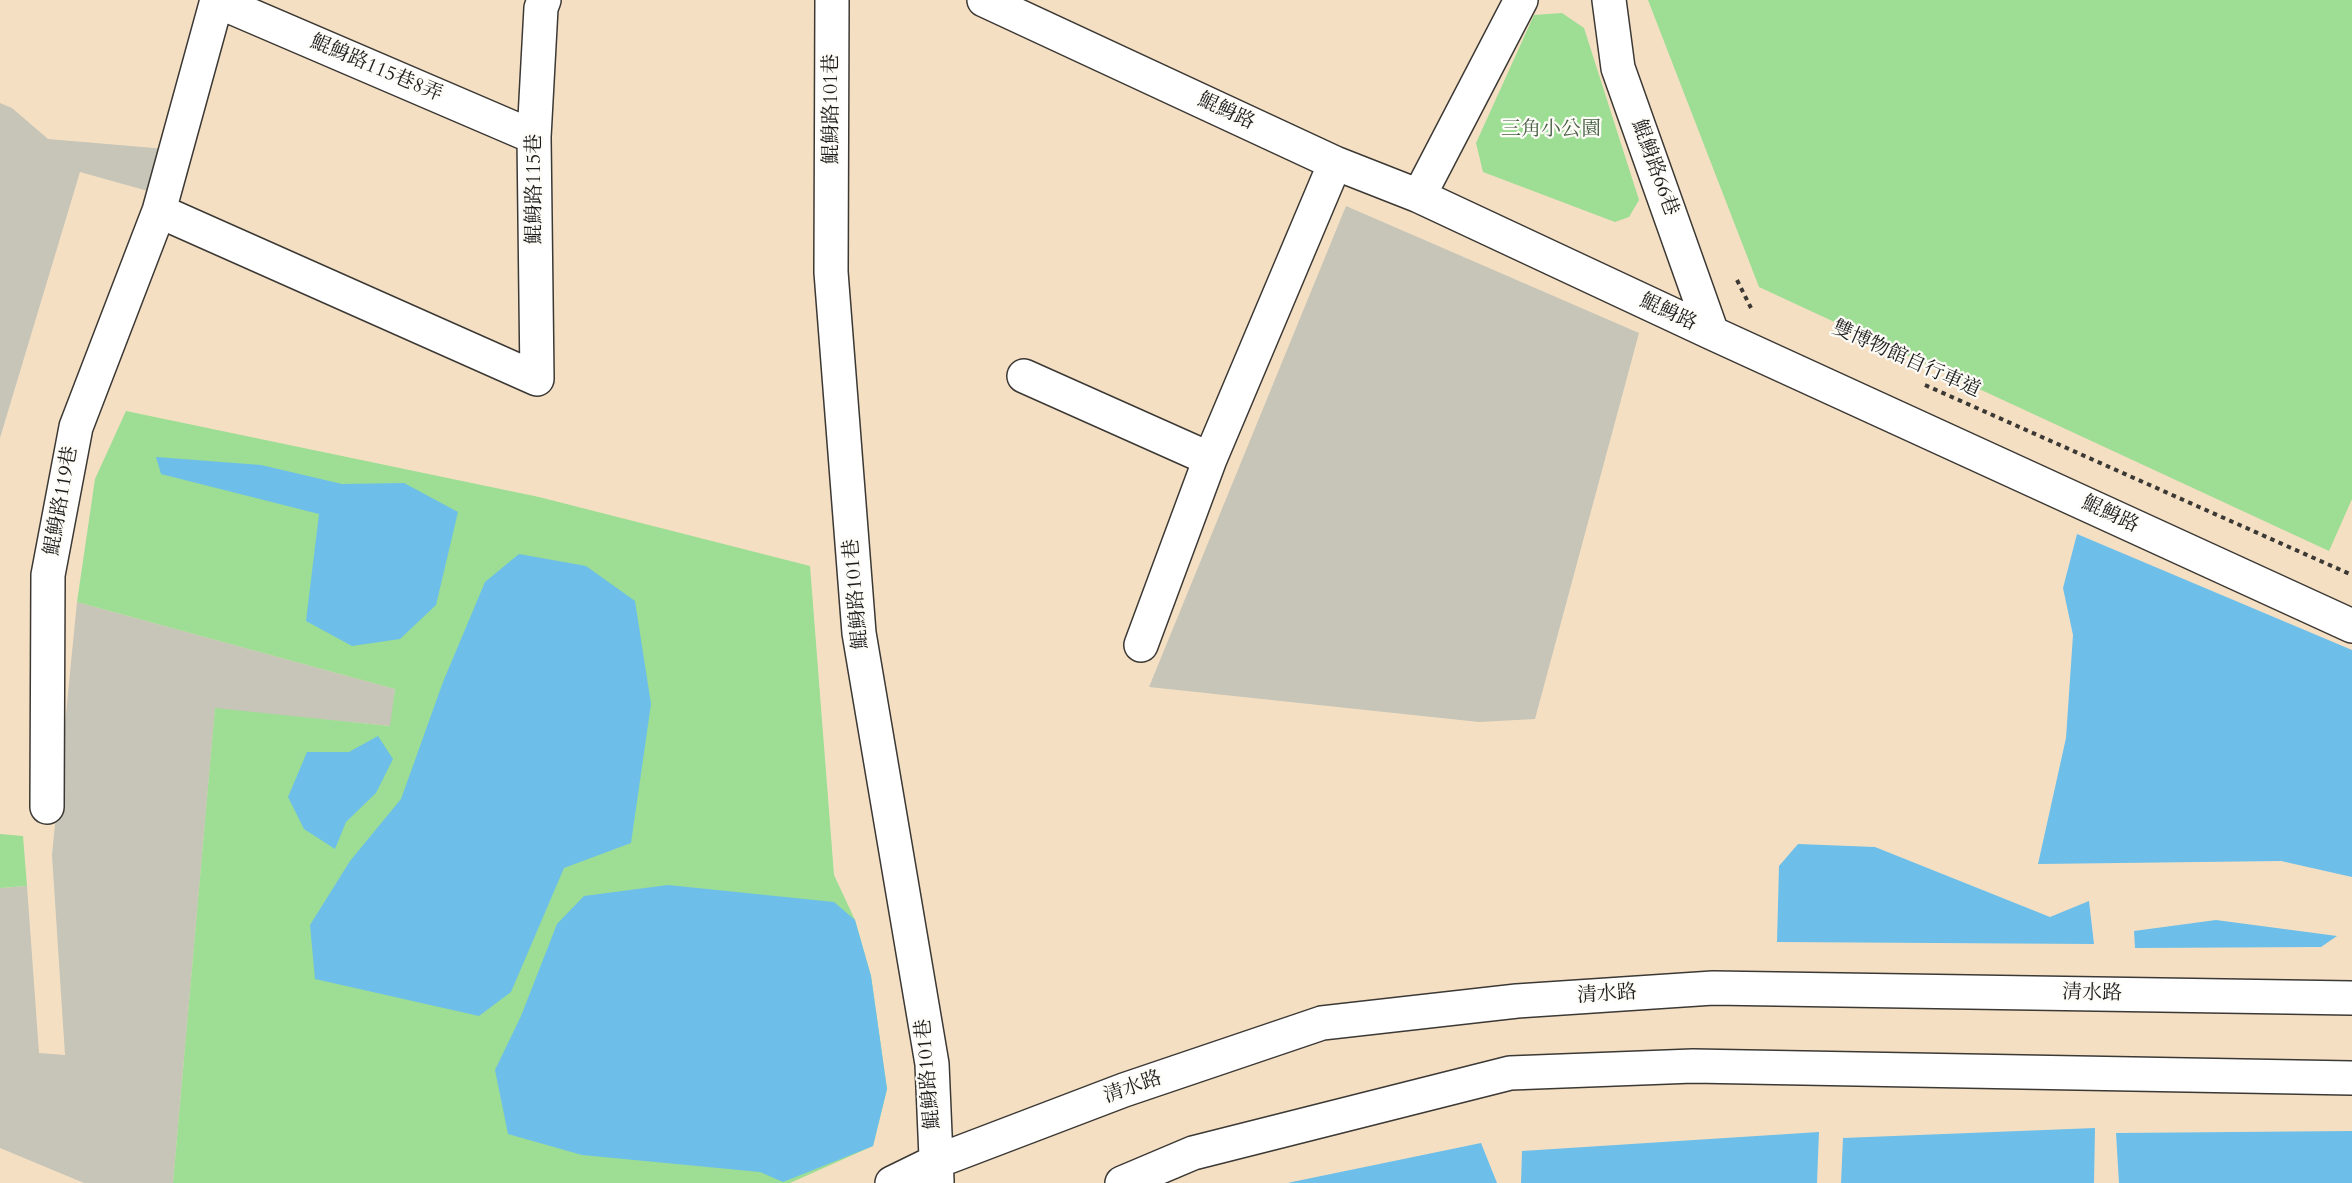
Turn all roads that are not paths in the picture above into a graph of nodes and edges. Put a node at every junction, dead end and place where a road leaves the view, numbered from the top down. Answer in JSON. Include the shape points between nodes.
{"nodes":[{"id":1,"x":217,"y":0,"type":"edge"},
{"id":2,"x":544,"y":0,"type":"edge"},
{"id":3,"x":832,"y":0,"type":"edge"},
{"id":4,"x":984,"y":0,"type":"edge"},
{"id":5,"x":1521,"y":0,"type":"edge"},
{"id":6,"x":1609,"y":0,"type":"edge"},
{"id":7,"x":534,"y":137,"type":"junction"},
{"id":8,"x":1335,"y":163,"type":"junction"},
{"id":9,"x":1419,"y":196,"type":"junction"},
{"id":10,"x":159,"y":211,"type":"junction"},
{"id":11,"x":1712,"y":333,"type":"junction"},
{"id":12,"x":1024,"y":376,"type":"dead end"},
{"id":13,"x":1210,"y":459,"type":"junction"},
{"id":14,"x":2352,"y":626,"type":"edge"},
{"id":15,"x":1141,"y":645,"type":"dead end"},
{"id":16,"x":47,"y":807,"type":"dead end"},
{"id":17,"x":2352,"y":998,"type":"edge"},
{"id":18,"x":2352,"y":1078,"type":"edge"},
{"id":19,"x":936,"y":1172,"type":"edge"},
{"id":20,"x":869,"y":1183,"type":"edge"},
{"id":21,"x":892,"y":1183,"type":"edge"},
{"id":22,"x":1122,"y":1183,"type":"edge"}],
"edges":[{"from":1,"to":7,"type":"street","name":"鯤鯓路115巷8弄"},
{"from":1,"to":10,"type":"street","name":"鯤鯓路119巷"},
{"from":2,"to":7,"type":"street","name":"鯤鯓路115巷"},
{"from":3,"to":19,"type":"street","name":"鯤鯓路101巷","via":[[831,272],[859,633],[932,1064]]},
{"from":4,"to":8,"type":"street","name":"鯤鯓路"},
{"from":5,"to":9,"type":"street"},
{"from":6,"to":11,"type":"street","name":"鯤鯓路66巷","via":[[1618,68]]},
{"from":7,"to":10,"type":"street","name":"鯤鯓路115巷","via":[[537,378]]},
{"from":8,"to":9,"type":"street","name":"鯤鯓路"},
{"from":8,"to":13,"type":"street"},
{"from":9,"to":11,"type":"street","name":"鯤鯓路"},
{"from":10,"to":16,"type":"street","name":"鯤鯓路119巷","via":[[76,427],[48,575]]},
{"from":11,"to":14,"type":"street","name":"鯤鯓路"},
{"from":12,"to":13,"type":"street"},
{"from":13,"to":15,"type":"street"},
{"from":17,"to":19,"type":"street","name":"清水路","via":[[1713,988],[1471,1006],[1322,1023],[1124,1090]]},
{"from":18,"to":22,"type":"street","via":[[1693,1066],[1510,1073],[1192,1153]]},
{"from":19,"to":20,"type":"street"},
{"from":19,"to":21,"type":"street","name":"清水路"}]}
